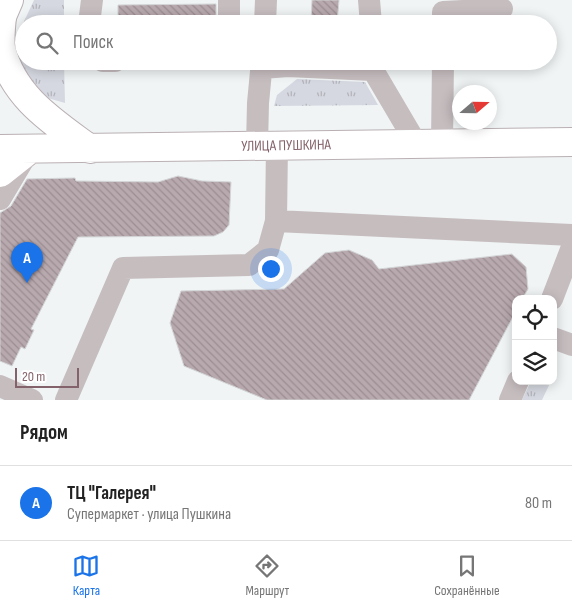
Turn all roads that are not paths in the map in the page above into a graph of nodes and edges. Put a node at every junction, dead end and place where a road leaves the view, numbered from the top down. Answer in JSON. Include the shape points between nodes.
{"nodes":[{"id":1,"x":92,"y":0,"type":"edge"},
{"id":2,"x":228,"y":0,"type":"edge"},
{"id":3,"x":266,"y":0,"type":"edge"},
{"id":4,"x":370,"y":0,"type":"edge"},
{"id":5,"x":502,"y":9,"type":"dead end"},
{"id":6,"x":4,"y":13,"type":"edge"},
{"id":7,"x":90,"y":15,"type":"edge"},
{"id":8,"x":229,"y":15,"type":"edge"},
{"id":9,"x":265,"y":15,"type":"edge"},
{"id":10,"x":371,"y":15,"type":"edge"},
{"id":11,"x":443,"y":15,"type":"edge"},
{"id":12,"x":261,"y":70,"type":"edge"},
{"id":13,"x":376,"y":70,"type":"edge"},
{"id":14,"x":441,"y":70,"type":"edge"},
{"id":15,"x":572,"y":142,"type":"edge"},
{"id":16,"x":429,"y":143,"type":"junction"},
{"id":17,"x":267,"y":145,"type":"junction"},
{"id":18,"x":90,"y":149,"type":"junction"},
{"id":19,"x":0,"y":150,"type":"edge"},
{"id":20,"x":29,"y":150,"type":"junction"},
{"id":21,"x":0,"y":173,"type":"edge"},
{"id":22,"x":0,"y":199,"type":"edge"},
{"id":23,"x":276,"y":221,"type":"junction"},
{"id":24,"x":572,"y":235,"type":"edge"},
{"id":25,"x":572,"y":247,"type":"edge"},
{"id":26,"x":554,"y":295,"type":"edge"},
{"id":27,"x":557,"y":339,"type":"edge"},
{"id":28,"x":572,"y":345,"type":"edge"},
{"id":29,"x":516,"y":385,"type":"edge"},
{"id":30,"x":0,"y":386,"type":"edge"},
{"id":31,"x":32,"y":400,"type":"edge"},
{"id":32,"x":66,"y":400,"type":"edge"},
{"id":33,"x":510,"y":400,"type":"edge"}],
"edges":[{"from":1,"to":7,"type":"lane"},
{"from":2,"to":8,"type":"lane"},
{"from":3,"to":9,"type":"lane"},
{"from":4,"to":10,"type":"lane"},
{"from":5,"to":11,"type":"lane","via":[[443,12]]},
{"from":6,"to":18,"type":"main road","via":[[0,46],[27,100]]},
{"from":12,"to":17,"type":"lane","via":[[258,103]]},
{"from":13,"to":16,"type":"lane"},
{"from":14,"to":16,"type":"lane"},
{"from":15,"to":16,"type":"main road","name":"УЛИЦА ПУШКИНА"},
{"from":16,"to":17,"type":"main road","name":"УЛИЦА ПУШКИНА"},
{"from":17,"to":18,"type":"main road","name":"УЛИЦА ПУШКИНА"},
{"from":17,"to":23,"type":"lane"},
{"from":18,"to":20,"type":"main road","name":"УЛИЦА ПУШКИНА"},
{"from":19,"to":20,"type":"main road","name":"УЛИЦА ПУШКИНА"},
{"from":20,"to":21,"type":"main road"},
{"from":20,"to":22,"type":"lane"},
{"from":23,"to":24,"type":"lane"},
{"from":23,"to":32,"type":"lane","via":[[268,250],[249,265],[123,268]]},
{"from":25,"to":26,"type":"lane"},
{"from":27,"to":28,"type":"lane"},
{"from":29,"to":33,"type":"lane"},
{"from":30,"to":31,"type":"lane"}]}
